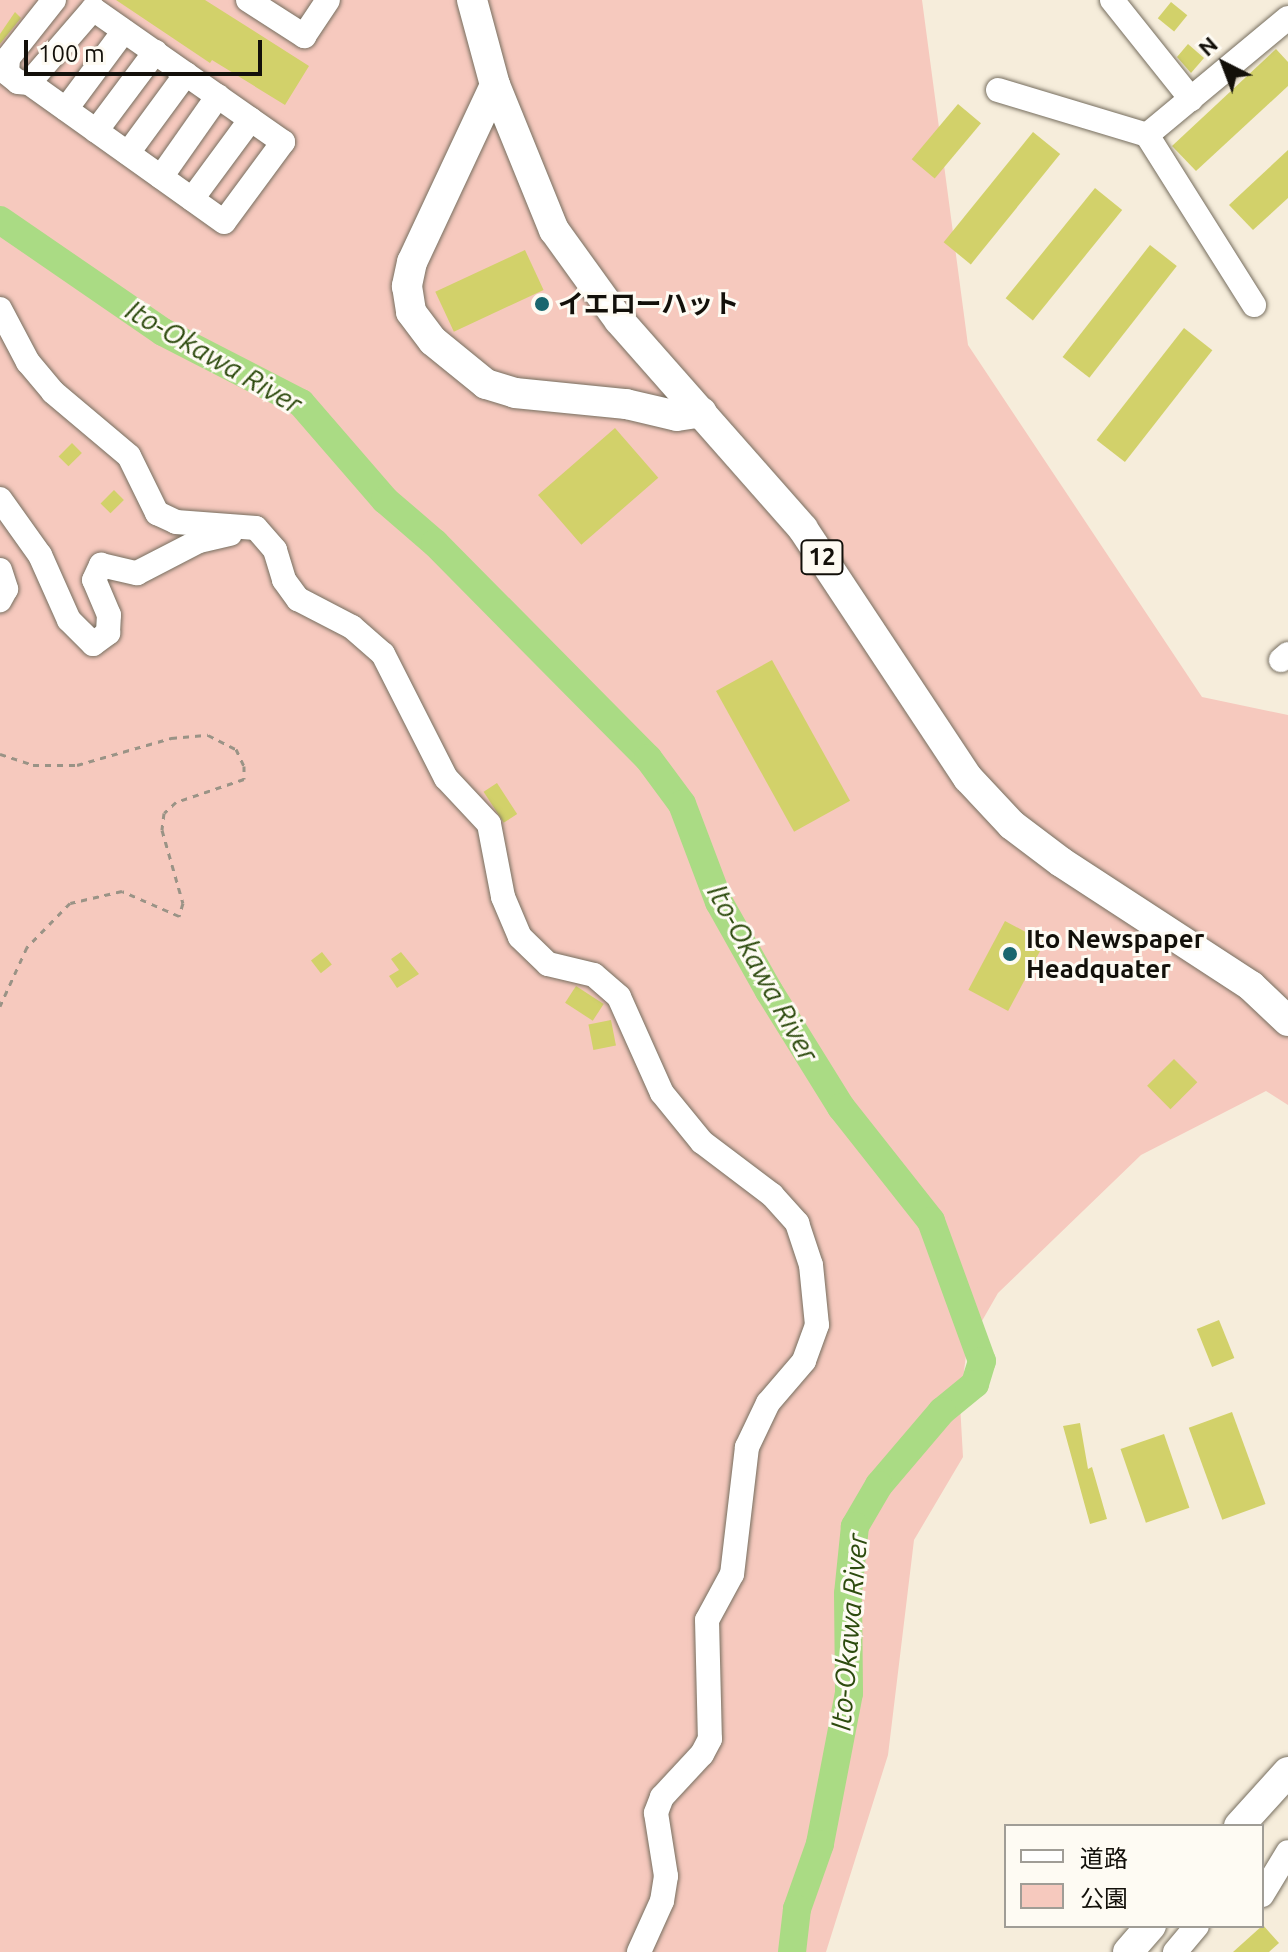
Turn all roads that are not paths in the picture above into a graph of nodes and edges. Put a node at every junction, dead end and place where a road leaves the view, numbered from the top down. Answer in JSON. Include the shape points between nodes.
{"nodes":[{"id":1,"x":54,"y":0,"type":"edge"},
{"id":2,"x":248,"y":0,"type":"edge"},
{"id":3,"x":328,"y":0,"type":"edge"},
{"id":4,"x":472,"y":0,"type":"edge"},
{"id":5,"x":1112,"y":0,"type":"edge"},
{"id":6,"x":284,"y":9,"type":"edge"},
{"id":7,"x":1288,"y":18,"type":"edge"},
{"id":8,"x":124,"y":31,"type":"junction"},
{"id":9,"x":155,"y":52,"type":"junction"},
{"id":10,"x":186,"y":74,"type":"junction"},
{"id":11,"x":29,"y":83,"type":"junction"},
{"id":12,"x":495,"y":85,"type":"junction"},
{"id":13,"x":998,"y":90,"type":"dead end"},
{"id":14,"x":218,"y":96,"type":"junction"},
{"id":15,"x":1191,"y":99,"type":"junction"},
{"id":16,"x":66,"y":109,"type":"junction"},
{"id":17,"x":251,"y":119,"type":"junction"},
{"id":18,"x":96,"y":131,"type":"junction"},
{"id":19,"x":1147,"y":135,"type":"junction"},
{"id":20,"x":128,"y":153,"type":"junction"},
{"id":21,"x":161,"y":177,"type":"junction"},
{"id":22,"x":192,"y":199,"type":"junction"},
{"id":23,"x":1254,"y":305,"type":"dead end"},
{"id":24,"x":0,"y":309,"type":"edge"},
{"id":25,"x":702,"y":412,"type":"junction"},
{"id":26,"x":0,"y":499,"type":"edge"},
{"id":27,"x":256,"y":528,"type":"junction"},
{"id":28,"x":0,"y":570,"type":"edge"},
{"id":29,"x":0,"y":600,"type":"edge"},
{"id":30,"x":1288,"y":1021,"type":"edge"},
{"id":31,"x":1288,"y":1772,"type":"edge"},
{"id":32,"x":1241,"y":1824,"type":"edge"},
{"id":33,"x":1288,"y":1852,"type":"edge"},
{"id":34,"x":1264,"y":1892,"type":"edge"},
{"id":35,"x":1149,"y":1928,"type":"edge"},
{"id":36,"x":1195,"y":1928,"type":"edge"},
{"id":37,"x":639,"y":1952,"type":"edge"},
{"id":38,"x":1128,"y":1952,"type":"edge"},
{"id":39,"x":1175,"y":1952,"type":"edge"}],
"edges":[{"from":1,"to":11,"type":"street","via":[[8,58],[7,73]]},
{"from":2,"to":6,"type":"street"},
{"from":3,"to":6,"type":"street","via":[[304,36]]},
{"from":4,"to":12,"type":"main road","number":"12"},
{"from":5,"to":15,"type":"street"},
{"from":7,"to":15,"type":"street"},
{"from":8,"to":9,"type":"street"},
{"from":8,"to":11,"type":"street","via":[[93,9]]},
{"from":8,"to":16,"type":"street"},
{"from":9,"to":10,"type":"street"},
{"from":9,"to":18,"type":"street"},
{"from":10,"to":14,"type":"street"},
{"from":10,"to":20,"type":"street"},
{"from":11,"to":16,"type":"street"},
{"from":12,"to":25,"type":"main road","number":"12","via":[[554,230],[619,320]]},
{"from":12,"to":25,"type":"main road","via":[[412,262],[407,286],[411,312],[433,341],[486,384],[515,393],[626,404],[677,416]]},
{"from":13,"to":19,"type":"street"},
{"from":14,"to":17,"type":"street"},
{"from":14,"to":21,"type":"street"},
{"from":15,"to":19,"type":"street"},
{"from":16,"to":18,"type":"street"},
{"from":17,"to":22,"type":"street"},
{"from":17,"to":22,"type":"street","via":[[283,142],[224,222]]},
{"from":18,"to":20,"type":"street"},
{"from":19,"to":23,"type":"street"},
{"from":20,"to":21,"type":"street"},
{"from":21,"to":22,"type":"street"},
{"from":24,"to":27,"type":"street","via":[[28,362],[53,392],[129,456],[157,513],[176,522]]},
{"from":25,"to":30,"type":"main road","number":"12","via":[[803,529],[935,736],[1012,825],[1251,986]]},
{"from":26,"to":27,"type":"street","via":[[40,555],[69,620],[93,644],[108,633],[109,615],[94,580],[101,565],[137,573],[199,541]]},
{"from":27,"to":37,"type":"street","via":[[275,550],[284,580],[298,599],[352,627],[392,667],[446,778],[489,824],[503,897],[520,937],[548,964],[594,975],[619,997],[662,1093],[702,1142],[772,1195],[797,1223],[811,1265],[817,1325],[804,1361],[768,1403],[747,1447],[732,1574],[707,1620],[710,1739],[662,1797],[656,1813],[666,1876],[662,1901]]},
{"from":28,"to":29,"type":"street","via":[[6,589]]},
{"from":31,"to":32,"type":"main road"},
{"from":33,"to":34,"type":"street"},
{"from":35,"to":38,"type":"main road"},
{"from":36,"to":39,"type":"street"}]}
